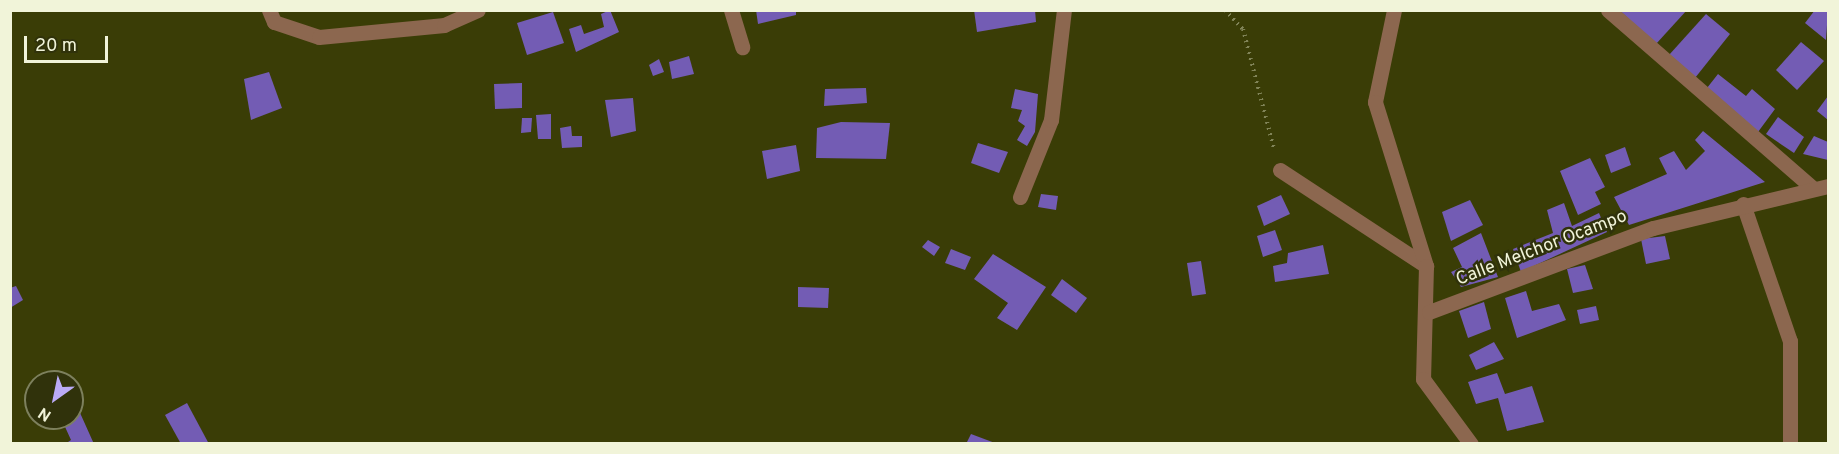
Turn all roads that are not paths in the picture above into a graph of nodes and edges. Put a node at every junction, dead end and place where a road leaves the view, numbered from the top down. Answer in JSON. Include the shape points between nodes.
{"nodes":[{"id":1,"x":269,"y":10,"type":"edge"},
{"id":2,"x":477,"y":10,"type":"edge"},
{"id":3,"x":731,"y":10,"type":"edge"},
{"id":4,"x":1064,"y":10,"type":"edge"},
{"id":5,"x":1394,"y":10,"type":"edge"},
{"id":6,"x":1608,"y":10,"type":"edge"},
{"id":7,"x":742,"y":47,"type":"dead end"},
{"id":8,"x":1280,"y":170,"type":"road end"},
{"id":9,"x":1828,"y":186,"type":"edge"},
{"id":10,"x":1813,"y":188,"type":"junction"},
{"id":11,"x":1020,"y":197,"type":"dead end"},
{"id":12,"x":1743,"y":204,"type":"junction"},
{"id":13,"x":1426,"y":266,"type":"junction"},
{"id":14,"x":1429,"y":312,"type":"junction"},
{"id":15,"x":1471,"y":444,"type":"edge"},
{"id":16,"x":1790,"y":444,"type":"edge"}],
"edges":[{"from":1,"to":2,"type":"street","via":[[274,22],[319,37],[444,25]]},
{"from":3,"to":7,"type":"street"},
{"from":4,"to":11,"type":"street","via":[[1051,120]]},
{"from":5,"to":13,"type":"street","via":[[1375,102]]},
{"from":6,"to":10,"type":"street"},
{"from":8,"to":13,"type":"street"},
{"from":9,"to":10,"type":"street","name":"Calle Melchor Ocampo"},
{"from":10,"to":12,"type":"street","name":"Calle Melchor Ocampo"},
{"from":12,"to":14,"type":"street","name":"Calle Melchor Ocampo","via":[[1653,228]]},
{"from":12,"to":16,"type":"street","via":[[1790,341]]},
{"from":13,"to":14,"type":"street"},
{"from":14,"to":15,"type":"street","via":[[1423,379]]}]}
